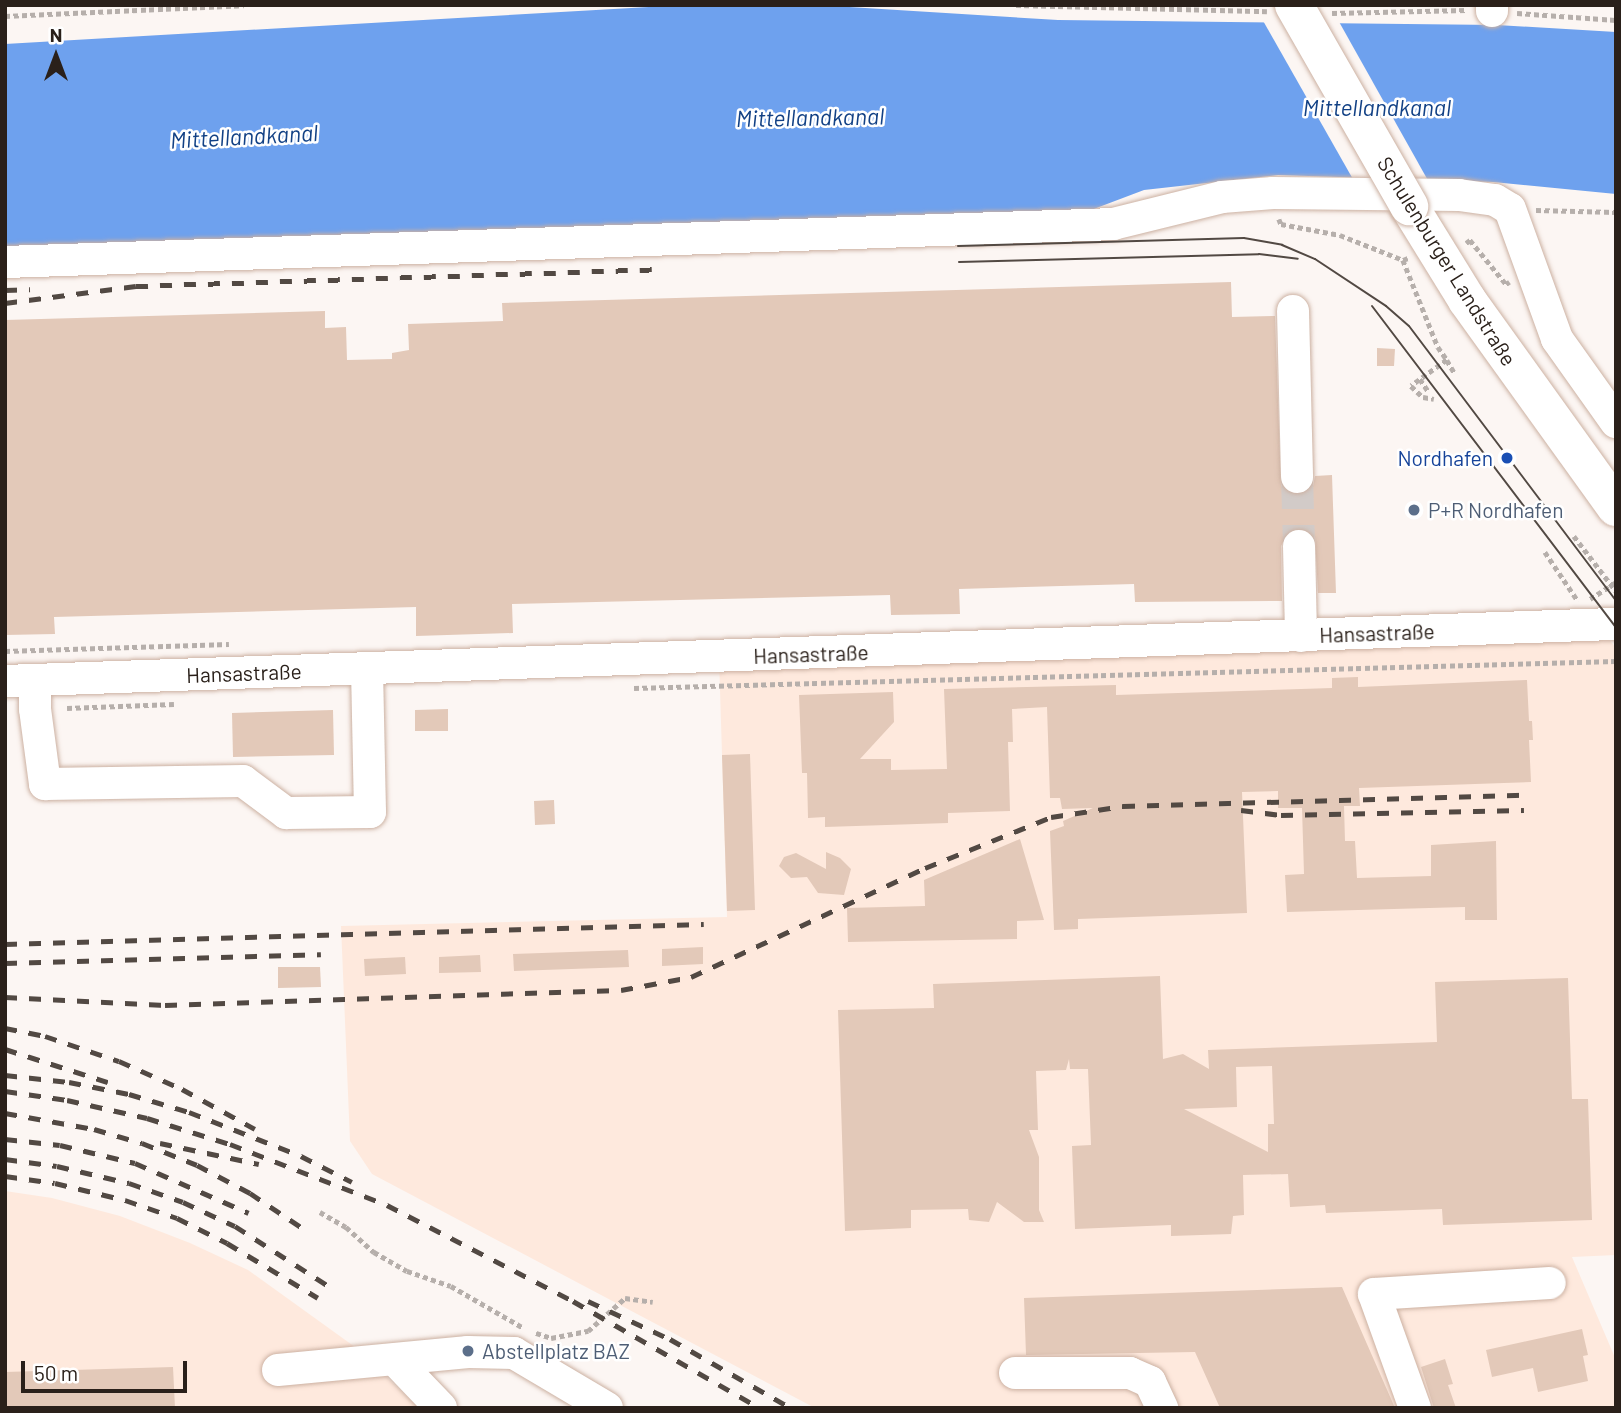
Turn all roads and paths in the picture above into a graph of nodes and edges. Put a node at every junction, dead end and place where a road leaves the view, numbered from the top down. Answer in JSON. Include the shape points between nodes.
{"nodes":[{"id":1,"x":244,"y":5,"type":"edge"},
{"id":2,"x":1294,"y":5,"type":"edge"},
{"id":3,"x":5,"y":16,"type":"edge"},
{"id":4,"x":1510,"y":209,"type":"junction"},
{"id":5,"x":1616,"y":212,"type":"edge"},
{"id":6,"x":1290,"y":215,"type":"dead end"},
{"id":7,"x":1457,"y":249,"type":"dead end"},
{"id":8,"x":1415,"y":256,"type":"dead end"},
{"id":9,"x":1403,"y":260,"type":"junction"},
{"id":10,"x":5,"y":262,"type":"edge"},
{"id":11,"x":1512,"y":279,"type":"dead end"},
{"id":12,"x":1293,"y":312,"type":"dead end"},
{"id":13,"x":1447,"y":360,"type":"junction"},
{"id":14,"x":1454,"y":372,"type":"dead end"},
{"id":15,"x":1420,"y":379,"type":"junction"},
{"id":16,"x":1429,"y":391,"type":"dead end"},
{"id":17,"x":1434,"y":399,"type":"dead end"},
{"id":18,"x":1616,"y":422,"type":"edge"},
{"id":19,"x":1297,"y":477,"type":"tunnel mouth"},
{"id":20,"x":1616,"y":507,"type":"edge"},
{"id":21,"x":1574,"y":536,"type":"dead end"},
{"id":22,"x":1299,"y":546,"type":"tunnel mouth"},
{"id":23,"x":1545,"y":552,"type":"dead end"},
{"id":24,"x":1616,"y":591,"type":"edge"},
{"id":25,"x":1581,"y":604,"type":"dead end"},
{"id":26,"x":1616,"y":624,"type":"edge"},
{"id":27,"x":1301,"y":636,"type":"junction"},
{"id":28,"x":1616,"y":661,"type":"edge"},
{"id":29,"x":367,"y":669,"type":"junction"},
{"id":30,"x":622,"y":688,"type":"dead end"},
{"id":31,"x":25,"y":690,"type":"edge"},
{"id":32,"x":180,"y":704,"type":"dead end"},
{"id":33,"x":320,"y":1212,"type":"dead end"},
{"id":34,"x":1550,"y":1283,"type":"dead end"},
{"id":35,"x":653,"y":1302,"type":"dead end"},
{"id":36,"x":396,"y":1361,"type":"junction"},
{"id":37,"x":278,"y":1370,"type":"dead end"},
{"id":38,"x":1015,"y":1374,"type":"dead end"},
{"id":39,"x":441,"y":1408,"type":"edge"},
{"id":40,"x":607,"y":1408,"type":"edge"},
{"id":41,"x":1162,"y":1408,"type":"edge"},
{"id":42,"x":1415,"y":1408,"type":"edge"}],
"edges":[{"from":1,"to":3,"type":"path"},
{"from":2,"to":20,"type":"main road","name":"Schulenburger Landstraße","bridge":true,"via":[[1467,300]]},
{"from":4,"to":5,"type":"path"},
{"from":4,"to":10,"type":"street","via":[[1494,200],[1459,194],[1273,193],[1222,197],[1113,224]]},
{"from":4,"to":18,"type":"street","via":[[1557,339]]},
{"from":6,"to":9,"type":"path","via":[[1279,219],[1281,224],[1340,235]]},
{"from":7,"to":11,"type":"path","via":[[1470,240],[1506,284]]},
{"from":8,"to":9,"type":"path"},
{"from":9,"to":13,"type":"path"},
{"from":12,"to":19,"type":"street"},
{"from":13,"to":14,"type":"path"},
{"from":13,"to":15,"type":"path"},
{"from":15,"to":16,"type":"path"},
{"from":15,"to":17,"type":"path","via":[[1411,386],[1423,397]]},
{"from":21,"to":24,"type":"path"},
{"from":22,"to":27,"type":"street"},
{"from":23,"to":25,"type":"path"},
{"from":26,"to":27,"type":"street","name":"Hansastraße"},
{"from":27,"to":29,"type":"street","name":"Hansastraße"},
{"from":28,"to":30,"type":"path"},
{"from":29,"to":31,"type":"street","name":"Hansastraße"},
{"from":29,"to":31,"type":"street","via":[[370,812],[286,813],[243,781],[45,784]]},
{"from":31,"to":32,"type":"path"},
{"from":33,"to":35,"type":"path","via":[[407,1271],[451,1286],[531,1332],[551,1338],[588,1331],[625,1298]]},
{"from":34,"to":42,"type":"street","via":[[1374,1294]]},
{"from":36,"to":37,"type":"street"},
{"from":36,"to":39,"type":"street"},
{"from":36,"to":40,"type":"street","via":[[468,1352],[514,1353]]},
{"from":38,"to":41,"type":"street","via":[[1130,1374],[1150,1382]]}]}
